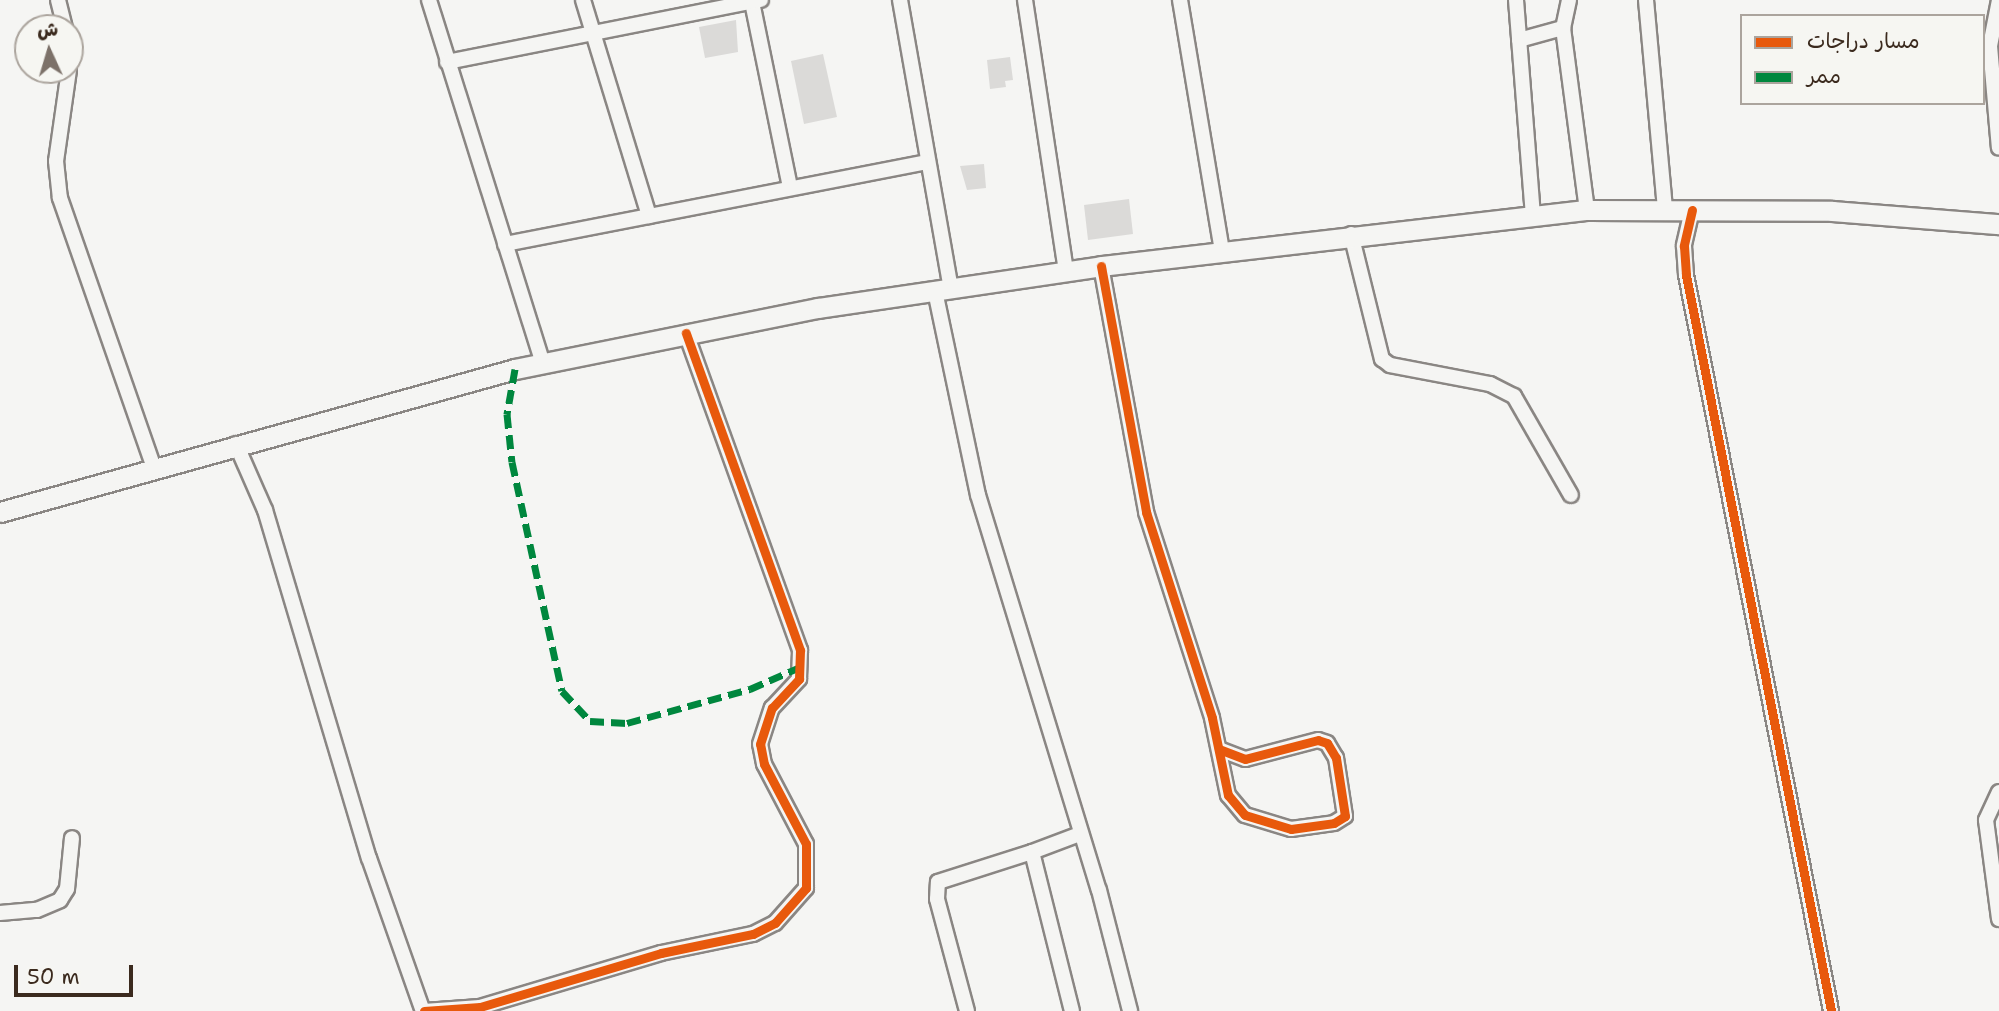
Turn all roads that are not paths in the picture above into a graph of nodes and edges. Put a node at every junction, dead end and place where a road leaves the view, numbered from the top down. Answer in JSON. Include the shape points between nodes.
{"nodes":[{"id":1,"x":429,"y":0,"type":"edge"},
{"id":2,"x":583,"y":0,"type":"edge"},
{"id":3,"x":900,"y":0,"type":"edge"},
{"id":4,"x":1025,"y":0,"type":"edge"},
{"id":5,"x":1180,"y":0,"type":"edge"},
{"id":6,"x":1516,"y":0,"type":"edge"},
{"id":7,"x":1569,"y":0,"type":"edge"},
{"id":8,"x":1646,"y":0,"type":"edge"},
{"id":9,"x":1999,"y":0,"type":"edge"},
{"id":10,"x":748,"y":1,"type":"edge"},
{"id":11,"x":1563,"y":28,"type":"junction"},
{"id":12,"x":592,"y":30,"type":"junction"},
{"id":13,"x":1519,"y":40,"type":"junction"},
{"id":14,"x":447,"y":62,"type":"junction"},
{"id":15,"x":67,"y":84,"type":"edge"},
{"id":16,"x":1999,"y":148,"type":"edge"},
{"id":17,"x":926,"y":162,"type":"junction"},
{"id":18,"x":790,"y":187,"type":"junction"},
{"id":19,"x":1587,"y":209,"type":"junction"},
{"id":20,"x":1665,"y":210,"type":"junction"},
{"id":21,"x":1692,"y":210,"type":"junction"},
{"id":22,"x":1533,"y":214,"type":"junction"},
{"id":23,"x":649,"y":216,"type":"junction"},
{"id":24,"x":1999,"y":224,"type":"edge"},
{"id":25,"x":1350,"y":234,"type":"junction"},
{"id":26,"x":505,"y":244,"type":"junction"},
{"id":27,"x":1222,"y":250,"type":"junction"},
{"id":28,"x":1101,"y":266,"type":"junction"},
{"id":29,"x":1066,"y":271,"type":"junction"},
{"id":30,"x":943,"y":290,"type":"junction"},
{"id":31,"x":687,"y":333,"type":"junction"},
{"id":32,"x":543,"y":364,"type":"junction"},
{"id":33,"x":236,"y":444,"type":"junction"},
{"id":34,"x":154,"y":468,"type":"junction"},
{"id":35,"x":1571,"y":495,"type":"dead end"},
{"id":36,"x":0,"y":512,"type":"edge"},
{"id":37,"x":1219,"y":749,"type":"junction"},
{"id":38,"x":1999,"y":792,"type":"edge"},
{"id":39,"x":1080,"y":834,"type":"junction"},
{"id":40,"x":72,"y":838,"type":"dead end"},
{"id":41,"x":1032,"y":852,"type":"junction"},
{"id":42,"x":0,"y":913,"type":"edge"},
{"id":43,"x":1999,"y":919,"type":"edge"},
{"id":44,"x":424,"y":1011,"type":"edge"},
{"id":45,"x":967,"y":1011,"type":"edge"},
{"id":46,"x":1072,"y":1011,"type":"edge"},
{"id":47,"x":1130,"y":1011,"type":"edge"},
{"id":48,"x":1832,"y":1011,"type":"edge"}],
"edges":[{"from":1,"to":14,"type":"street"},
{"from":2,"to":12,"type":"street"},
{"from":3,"to":17,"type":"street"},
{"from":4,"to":29,"type":"street"},
{"from":5,"to":27,"type":"street"},
{"from":6,"to":13,"type":"street"},
{"from":7,"to":11,"type":"street"},
{"from":8,"to":20,"type":"street"},
{"from":9,"to":16,"type":"street","via":[[1990,46]]},
{"from":10,"to":12,"type":"street"},
{"from":10,"to":18,"type":"street"},
{"from":11,"to":13,"type":"street"},
{"from":11,"to":19,"type":"street"},
{"from":12,"to":14,"type":"street"},
{"from":12,"to":23,"type":"street"},
{"from":13,"to":22,"type":"street"},
{"from":14,"to":26,"type":"street"},
{"from":15,"to":34,"type":"street","via":[[57,161],[60,198]]},
{"from":17,"to":18,"type":"street"},
{"from":17,"to":30,"type":"street"},
{"from":18,"to":23,"type":"street"},
{"from":19,"to":20,"type":"main road"},
{"from":19,"to":22,"type":"main road"},
{"from":20,"to":21,"type":"main road"},
{"from":21,"to":24,"type":"main road","via":[[1832,211]]},
{"from":21,"to":48,"type":"street","via":[[1686,223],[1686,275]]},
{"from":22,"to":25,"type":"main road"},
{"from":23,"to":26,"type":"street"},
{"from":25,"to":27,"type":"main road"},
{"from":25,"to":35,"type":"street","via":[[1382,359],[1390,365],[1490,384],[1514,396]]},
{"from":26,"to":32,"type":"street"},
{"from":27,"to":28,"type":"main road"},
{"from":28,"to":29,"type":"main road"},
{"from":28,"to":37,"type":"street","via":[[1146,512]]},
{"from":29,"to":30,"type":"main road"},
{"from":30,"to":31,"type":"main road"},
{"from":30,"to":39,"type":"street","via":[[978,495]]},
{"from":31,"to":32,"type":"main road"},
{"from":31,"to":44,"type":"street","via":[[800,650],[799,679],[772,708],[760,744],[764,764],[806,844],[806,888],[775,923],[753,934],[661,953],[480,1007]]},
{"from":32,"to":33,"type":"main road"},
{"from":33,"to":34,"type":"main road"},
{"from":33,"to":44,"type":"street","via":[[265,510],[369,858]]},
{"from":34,"to":36,"type":"main road"},
{"from":37,"to":37,"type":"street","via":[[1245,759],[1318,740],[1328,743],[1338,769],[1345,816],[1334,823],[1291,829],[1245,816],[1228,795]]},
{"from":38,"to":43,"type":"street","via":[[1986,820]]},
{"from":39,"to":41,"type":"street"},
{"from":39,"to":47,"type":"street"},
{"from":40,"to":42,"type":"street","via":[[67,889],[60,900],[37,910]]},
{"from":41,"to":45,"type":"street","via":[[938,883],[937,899]]},
{"from":41,"to":46,"type":"street"}]}
